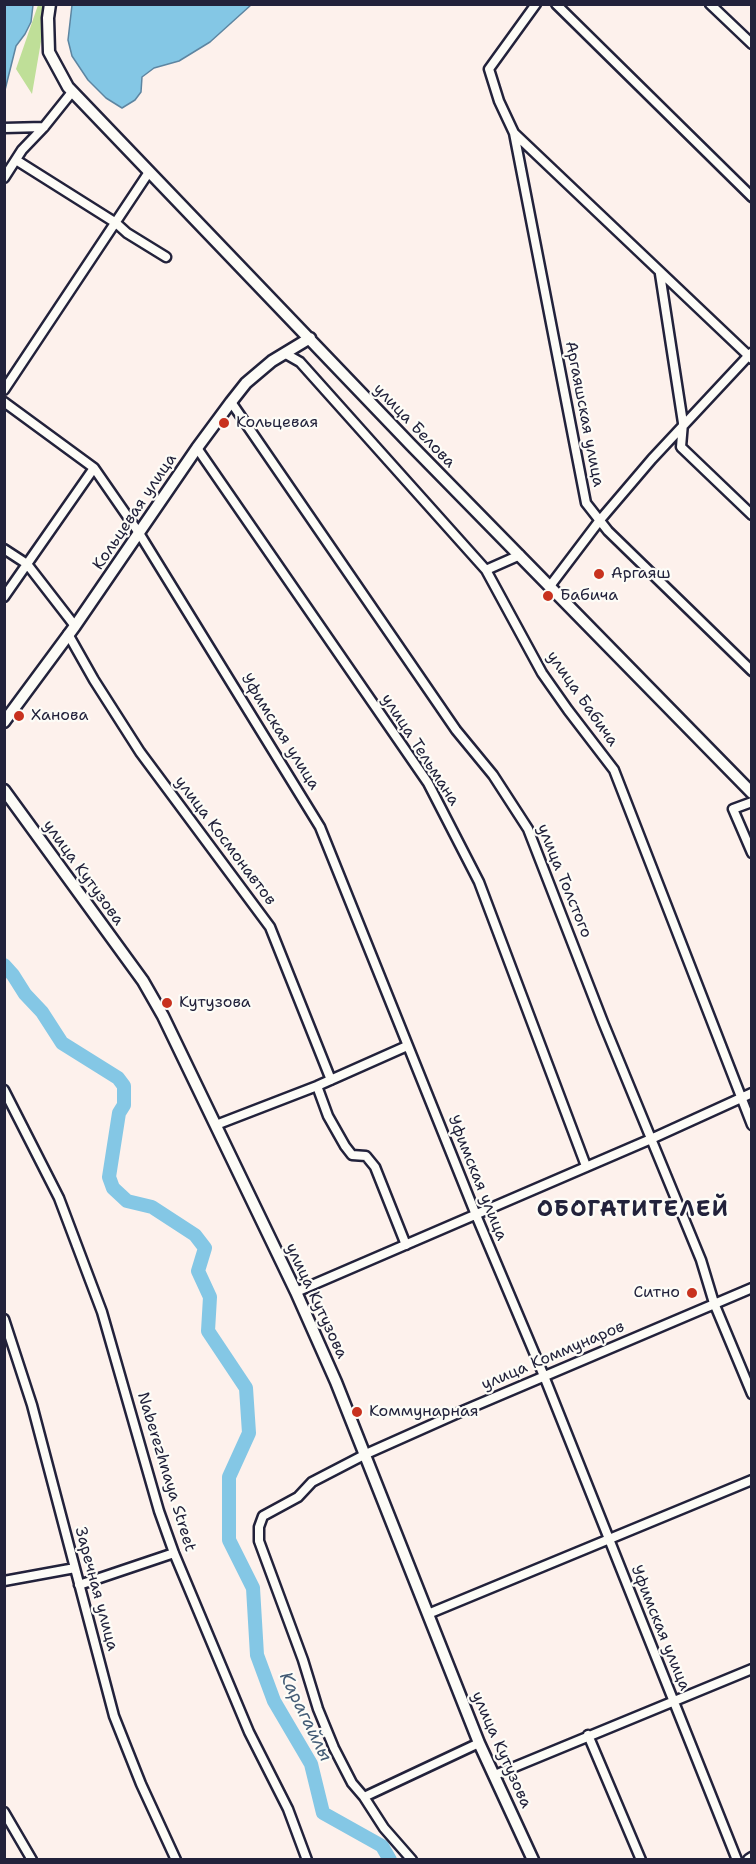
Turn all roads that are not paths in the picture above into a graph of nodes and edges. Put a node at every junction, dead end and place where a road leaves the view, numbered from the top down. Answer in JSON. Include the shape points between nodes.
{"nodes":[{"id":1,"x":50,"y":4,"type":"edge"},
{"id":2,"x":536,"y":4,"type":"edge"},
{"id":3,"x":556,"y":4,"type":"edge"},
{"id":4,"x":710,"y":4,"type":"edge"},
{"id":5,"x":752,"y":44,"type":"edge"},
{"id":6,"x":72,"y":92,"type":"junction"},
{"id":7,"x":44,"y":127,"type":"junction"},
{"id":8,"x":4,"y":128,"type":"edge"},
{"id":9,"x":514,"y":134,"type":"junction"},
{"id":10,"x":16,"y":160,"type":"junction"},
{"id":11,"x":149,"y":172,"type":"junction"},
{"id":12,"x":4,"y":178,"type":"edge"},
{"id":13,"x":752,"y":197,"type":"edge"},
{"id":14,"x":116,"y":223,"type":"junction"},
{"id":15,"x":166,"y":257,"type":"dead end"},
{"id":16,"x":660,"y":273,"type":"junction"},
{"id":17,"x":310,"y":338,"type":"junction"},
{"id":18,"x":286,"y":354,"type":"junction"},
{"id":19,"x":750,"y":356,"type":"edge"},
{"id":20,"x":4,"y":390,"type":"edge"},
{"id":21,"x":4,"y":402,"type":"edge"},
{"id":22,"x":231,"y":402,"type":"junction"},
{"id":23,"x":683,"y":423,"type":"junction"},
{"id":24,"x":197,"y":448,"type":"junction"},
{"id":25,"x":94,"y":468,"type":"junction"},
{"id":26,"x":752,"y":515,"type":"edge"},
{"id":27,"x":600,"y":520,"type":"junction"},
{"id":28,"x":139,"y":533,"type":"junction"},
{"id":29,"x":4,"y":549,"type":"edge"},
{"id":30,"x":520,"y":555,"type":"junction"},
{"id":31,"x":27,"y":564,"type":"junction"},
{"id":32,"x":486,"y":570,"type":"junction"},
{"id":33,"x":550,"y":586,"type":"junction"},
{"id":34,"x":4,"y":597,"type":"edge"},
{"id":35,"x":72,"y":630,"type":"junction"},
{"id":36,"x":752,"y":671,"type":"edge"},
{"id":37,"x":8,"y":710,"type":"edge"},
{"id":38,"x":4,"y":722,"type":"edge"},
{"id":39,"x":4,"y":790,"type":"edge"},
{"id":40,"x":752,"y":793,"type":"edge"},
{"id":41,"x":752,"y":802,"type":"edge"},
{"id":42,"x":752,"y":853,"type":"edge"},
{"id":43,"x":407,"y":1046,"type":"junction"},
{"id":44,"x":331,"y":1080,"type":"junction"},
{"id":45,"x":317,"y":1086,"type":"junction"},
{"id":46,"x":4,"y":1090,"type":"edge"},
{"id":47,"x":752,"y":1093,"type":"edge"},
{"id":48,"x":741,"y":1098,"type":"junction"},
{"id":49,"x":216,"y":1125,"type":"junction"},
{"id":50,"x":752,"y":1125,"type":"edge"},
{"id":51,"x":651,"y":1139,"type":"junction"},
{"id":52,"x":586,"y":1166,"type":"junction"},
{"id":53,"x":476,"y":1215,"type":"junction"},
{"id":54,"x":406,"y":1245,"type":"junction"},
{"id":55,"x":752,"y":1288,"type":"edge"},
{"id":56,"x":296,"y":1292,"type":"junction"},
{"id":57,"x":714,"y":1303,"type":"junction"},
{"id":58,"x":4,"y":1319,"type":"edge"},
{"id":59,"x":544,"y":1376,"type":"junction"},
{"id":60,"x":752,"y":1394,"type":"edge"},
{"id":61,"x":366,"y":1454,"type":"junction"},
{"id":62,"x":752,"y":1480,"type":"edge"},
{"id":63,"x":608,"y":1539,"type":"junction"},
{"id":64,"x":174,"y":1553,"type":"junction"},
{"id":65,"x":75,"y":1568,"type":"junction"},
{"id":66,"x":4,"y":1581,"type":"edge"},
{"id":67,"x":79,"y":1585,"type":"junction"},
{"id":68,"x":428,"y":1614,"type":"junction"},
{"id":69,"x":752,"y":1669,"type":"edge"},
{"id":70,"x":673,"y":1701,"type":"junction"},
{"id":71,"x":588,"y":1735,"type":"junction"},
{"id":72,"x":479,"y":1743,"type":"junction"},
{"id":73,"x":495,"y":1775,"type":"junction"},
{"id":74,"x":364,"y":1797,"type":"junction"},
{"id":75,"x":4,"y":1812,"type":"edge"},
{"id":76,"x":32,"y":1860,"type":"edge"},
{"id":77,"x":176,"y":1860,"type":"edge"},
{"id":78,"x":307,"y":1860,"type":"edge"},
{"id":79,"x":412,"y":1860,"type":"edge"},
{"id":80,"x":533,"y":1860,"type":"edge"},
{"id":81,"x":641,"y":1860,"type":"edge"},
{"id":82,"x":737,"y":1860,"type":"edge"}],
"edges":[{"from":1,"to":6,"type":"main road","name":"улица Белова","via":[[49,52]]},
{"from":2,"to":9,"type":"street","via":[[489,69]]},
{"from":3,"to":13,"type":"street"},
{"from":4,"to":5,"type":"street"},
{"from":6,"to":7,"type":"street"},
{"from":6,"to":11,"type":"main road","name":"улица Белова"},
{"from":7,"to":8,"type":"street"},
{"from":7,"to":10,"type":"street"},
{"from":9,"to":16,"type":"street"},
{"from":9,"to":27,"type":"street","name":"Аргаяшская улица","via":[[586,503]]},
{"from":10,"to":12,"type":"street"},
{"from":10,"to":14,"type":"street"},
{"from":11,"to":14,"type":"street"},
{"from":11,"to":17,"type":"main road","name":"улица Белова"},
{"from":14,"to":15,"type":"street"},
{"from":14,"to":20,"type":"street"},
{"from":16,"to":19,"type":"street"},
{"from":16,"to":23,"type":"street"},
{"from":17,"to":18,"type":"main road","name":"Кольцевая улица"},
{"from":17,"to":30,"type":"main road","name":"улица Белова"},
{"from":18,"to":22,"type":"main road","name":"Кольцевая улица","via":[[246,383]]},
{"from":18,"to":32,"type":"street","name":"улица Бабича","via":[[308,370]]},
{"from":19,"to":23,"type":"street"},
{"from":21,"to":25,"type":"street","name":"Уфимская улица"},
{"from":22,"to":24,"type":"main road","name":"Кольцевая улица"},
{"from":22,"to":51,"type":"street","name":"улица Толстого","via":[[456,730],[494,775],[528,828]]},
{"from":23,"to":26,"type":"street","via":[[681,447]]},
{"from":23,"to":27,"type":"street"},
{"from":24,"to":28,"type":"main road","name":"Кольцевая улица"},
{"from":24,"to":52,"type":"street","name":"улица Тельмана","via":[[428,783],[479,882]]},
{"from":25,"to":28,"type":"street","name":"Уфимская улица"},
{"from":25,"to":31,"type":"street"},
{"from":27,"to":33,"type":"street"},
{"from":27,"to":36,"type":"street","name":"Аргаяшская улица"},
{"from":28,"to":35,"type":"main road","name":"Кольцевая улица"},
{"from":28,"to":43,"type":"street","name":"Уфимская улица","via":[[320,827]]},
{"from":29,"to":31,"type":"street","name":"улица Космонавтов"},
{"from":30,"to":32,"type":"street"},
{"from":30,"to":33,"type":"main road","name":"улица Белова"},
{"from":31,"to":34,"type":"street"},
{"from":31,"to":35,"type":"street","name":"улица Космонавтов"},
{"from":32,"to":48,"type":"street","name":"улица Бабича","via":[[542,673],[614,770]]},
{"from":33,"to":40,"type":"main road","name":"улица Белова"},
{"from":35,"to":37,"type":"main road","name":"Кольцевая улица"},
{"from":35,"to":44,"type":"street","name":"улица Космонавтов","via":[[94,680],[140,752],[270,927]]},
{"from":37,"to":38,"type":"main road","name":"Кольцевая улица"},
{"from":39,"to":49,"type":"main road","name":"улица Кутузова","via":[[143,981]]},
{"from":41,"to":42,"type":"street","via":[[734,809]]},
{"from":43,"to":44,"type":"street"},
{"from":43,"to":53,"type":"street","name":"Уфимская улица"},
{"from":44,"to":45,"type":"street"},
{"from":45,"to":49,"type":"street"},
{"from":45,"to":54,"type":"street","via":[[345,1146],[352,1155],[366,1156],[375,1167]]},
{"from":46,"to":64,"type":"street","name":"Naberezhnaya Street","via":[[59,1198],[102,1312]]},
{"from":47,"to":48,"type":"street"},
{"from":48,"to":50,"type":"street","name":"улица Бабича"},
{"from":48,"to":51,"type":"street"},
{"from":49,"to":56,"type":"main road","name":"улица Кутузова"},
{"from":51,"to":52,"type":"street"},
{"from":51,"to":57,"type":"street","name":"улица Толстого","via":[[701,1260]]},
{"from":52,"to":53,"type":"street"},
{"from":53,"to":54,"type":"street"},
{"from":53,"to":59,"type":"street","name":"Уфимская улица"},
{"from":54,"to":56,"type":"street"},
{"from":55,"to":57,"type":"street","name":"улица Коммунаров"},
{"from":56,"to":61,"type":"main road","name":"улица Кутузова"},
{"from":57,"to":59,"type":"street","name":"улица Коммунаров"},
{"from":57,"to":60,"type":"street","name":"улица Толстого"},
{"from":58,"to":65,"type":"street","name":"Заречная улица","via":[[32,1405]]},
{"from":59,"to":61,"type":"street","name":"улица Коммунаров"},
{"from":59,"to":63,"type":"street","name":"Уфимская улица"},
{"from":61,"to":68,"type":"main road","name":"улица Кутузова"},
{"from":61,"to":74,"type":"street","name":"улица Коммунаров","via":[[312,1482],[298,1497],[262,1516],[259,1527],[259,1541],[318,1710],[333,1748]]},
{"from":62,"to":63,"type":"street"},
{"from":63,"to":68,"type":"street"},
{"from":63,"to":70,"type":"street","name":"Уфимская улица"},
{"from":64,"to":67,"type":"street"},
{"from":64,"to":78,"type":"street","name":"Naberezhnaya Street"},
{"from":65,"to":66,"type":"street"},
{"from":65,"to":67,"type":"street","name":"Заречная улица"},
{"from":67,"to":77,"type":"street","name":"Заречная улица","via":[[114,1716]]},
{"from":68,"to":72,"type":"main road","name":"улица Кутузова"},
{"from":69,"to":70,"type":"street"},
{"from":70,"to":71,"type":"street"},
{"from":70,"to":82,"type":"street","name":"Уфимская улица"},
{"from":71,"to":73,"type":"street"},
{"from":71,"to":81,"type":"street"},
{"from":72,"to":73,"type":"main road","name":"улица Кутузова"},
{"from":72,"to":74,"type":"street"},
{"from":73,"to":80,"type":"main road","name":"улица Кутузова"},
{"from":74,"to":79,"type":"street"},
{"from":75,"to":76,"type":"street"}]}
